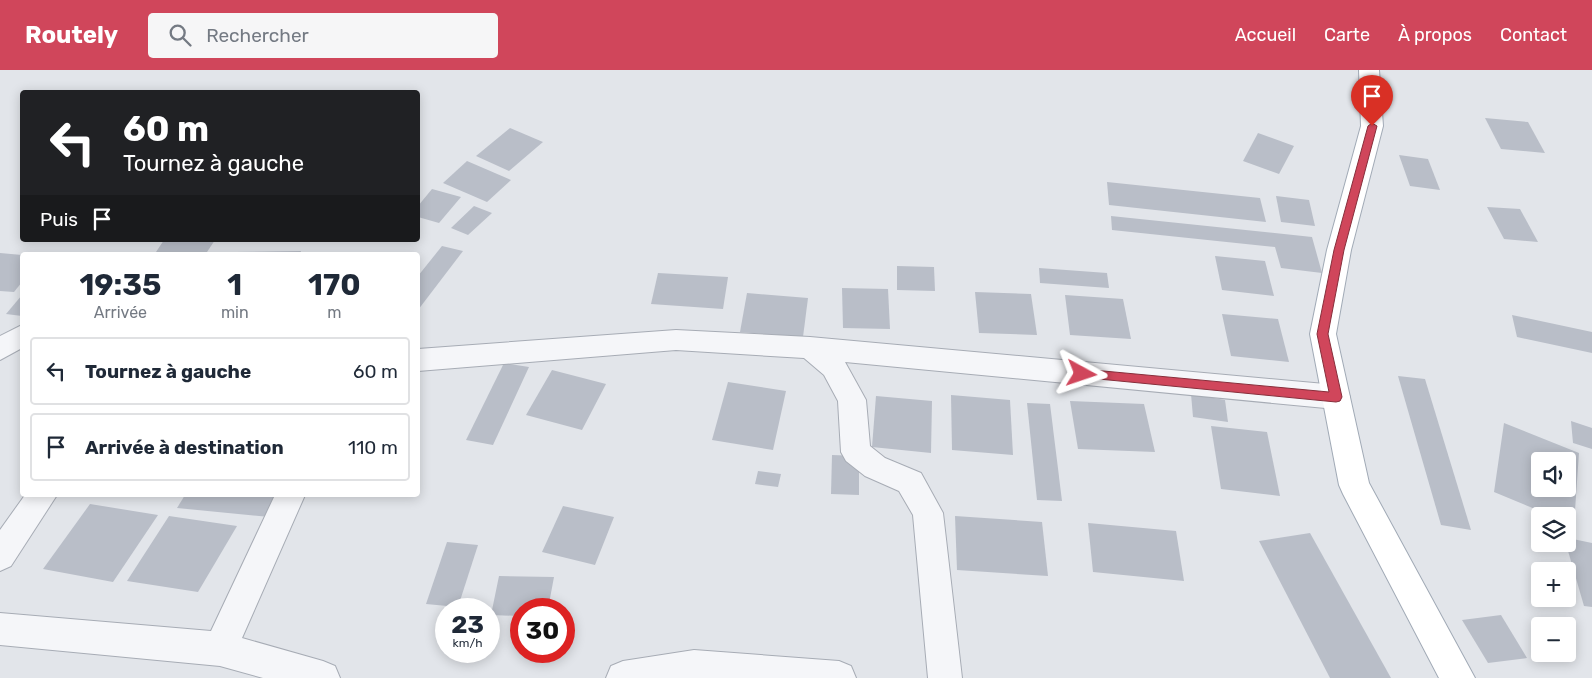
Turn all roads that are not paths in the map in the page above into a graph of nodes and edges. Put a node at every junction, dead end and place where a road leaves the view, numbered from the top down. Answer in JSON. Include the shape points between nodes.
{"nodes":[{"id":1,"x":1369,"y":70,"type":"edge"},
{"id":2,"x":20,"y":336,"type":"edge"},
{"id":3,"x":810,"y":348,"type":"junction"},
{"id":4,"x":0,"y":349,"type":"edge"},
{"id":5,"x":420,"y":360,"type":"edge"},
{"id":6,"x":1336,"y":397,"type":"junction"},
{"id":7,"x":41,"y":497,"type":"edge"},
{"id":8,"x":289,"y":497,"type":"edge"},
{"id":9,"x":0,"y":556,"type":"edge"},
{"id":10,"x":0,"y":629,"type":"edge"},
{"id":11,"x":220,"y":649,"type":"junction"},
{"id":12,"x":323,"y":678,"type":"edge"},
{"id":13,"x":623,"y":678,"type":"edge"},
{"id":14,"x":839,"y":678,"type":"edge"},
{"id":15,"x":944,"y":678,"type":"edge"},
{"id":16,"x":1458,"y":678,"type":"edge"}],
"edges":[{"from":1,"to":6,"type":"main road","via":[[1372,126],[1339,250],[1323,334]]},
{"from":2,"to":4,"type":"street"},
{"from":3,"to":5,"type":"street","via":[[676,340]]},
{"from":3,"to":6,"type":"street"},
{"from":3,"to":15,"type":"street","via":[[834,367],[852,400],[856,452],[876,467],[910,482],[928,513]]},
{"from":6,"to":16,"type":"main road","via":[[1354,485]]},
{"from":7,"to":9,"type":"street"},
{"from":8,"to":11,"type":"street"},
{"from":10,"to":11,"type":"street"},
{"from":11,"to":12,"type":"street"},
{"from":13,"to":14,"type":"street","via":[[694,667]]}]}
